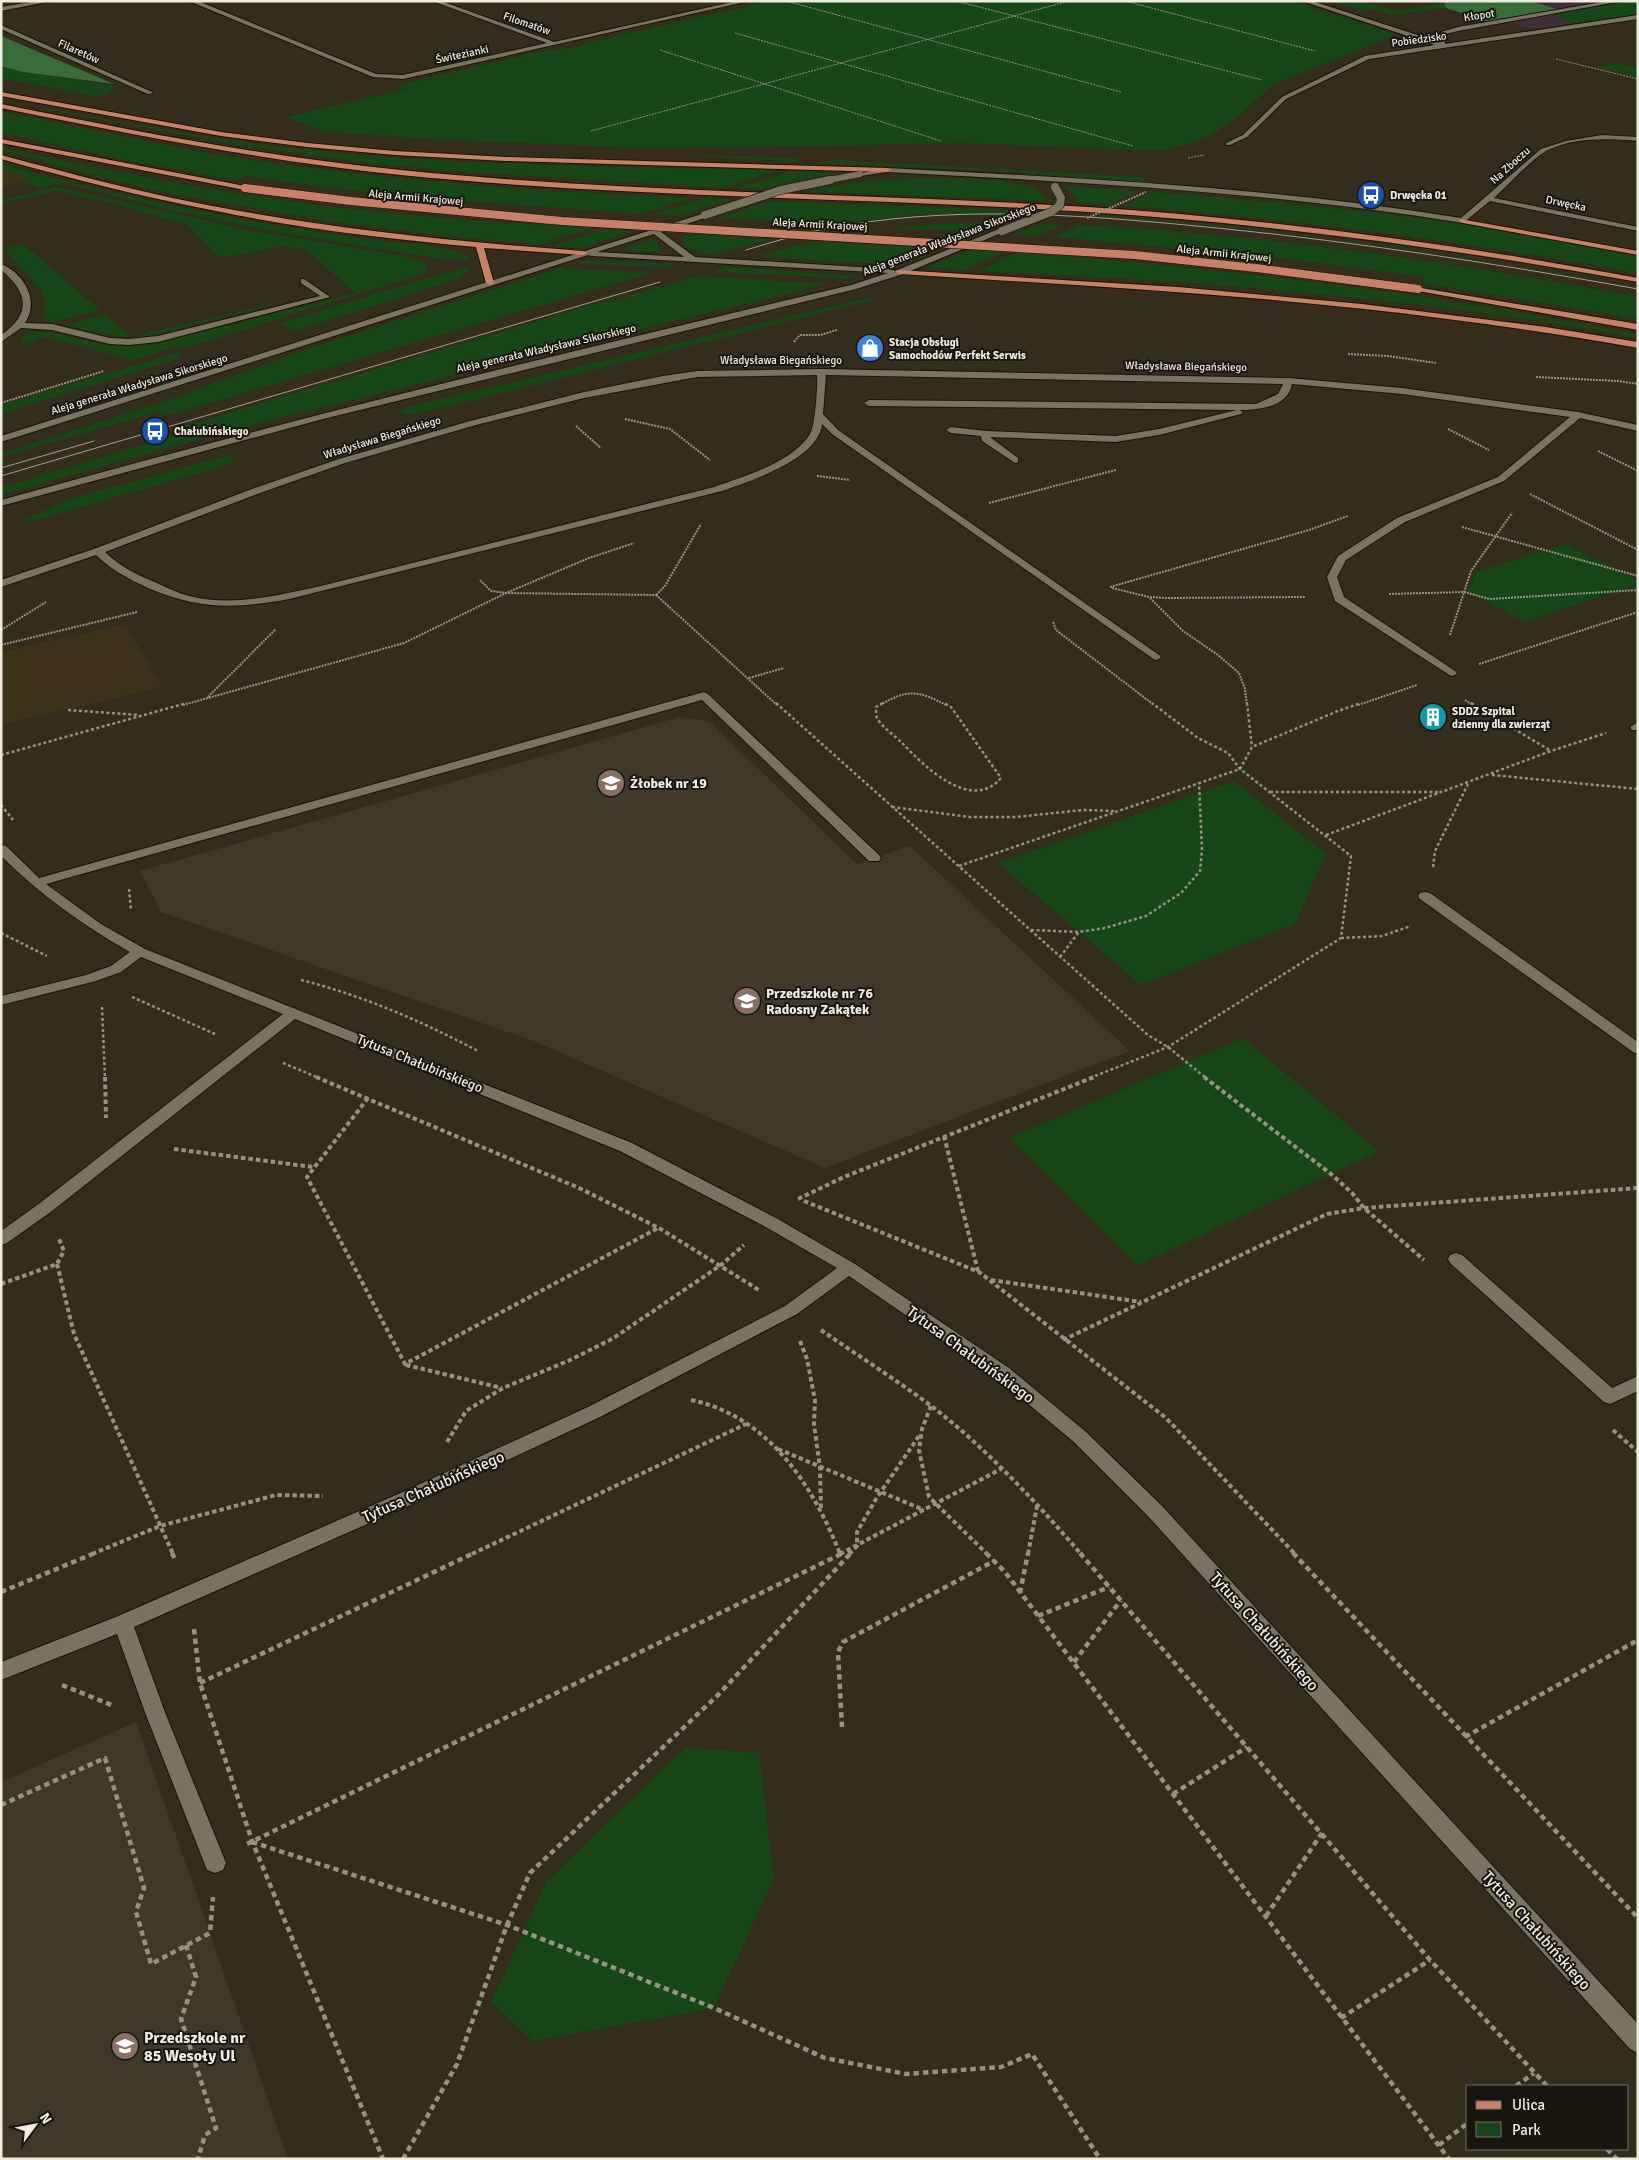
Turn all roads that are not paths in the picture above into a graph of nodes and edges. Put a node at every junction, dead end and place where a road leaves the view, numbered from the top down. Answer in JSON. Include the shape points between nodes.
{"nodes":[{"id":1,"x":49,"y":1,"type":"edge"},
{"id":2,"x":192,"y":1,"type":"edge"},
{"id":3,"x":435,"y":1,"type":"edge"},
{"id":4,"x":746,"y":1,"type":"edge"},
{"id":5,"x":1305,"y":1,"type":"edge"},
{"id":6,"x":1620,"y":1,"type":"edge"},
{"id":7,"x":1,"y":9,"type":"edge"},
{"id":8,"x":1638,"y":17,"type":"edge"},
{"id":9,"x":1,"y":27,"type":"edge"},
{"id":10,"x":556,"y":44,"type":"junction"},
{"id":11,"x":1442,"y":45,"type":"junction"},
{"id":12,"x":150,"y":93,"type":"dead end"},
{"id":13,"x":1,"y":94,"type":"edge"},
{"id":14,"x":1,"y":106,"type":"edge"},
{"id":15,"x":1638,"y":139,"type":"edge"},
{"id":16,"x":1,"y":142,"type":"edge"},
{"id":17,"x":1228,"y":144,"type":"dead end"},
{"id":18,"x":1,"y":157,"type":"edge"},
{"id":19,"x":887,"y":170,"type":"junction"},
{"id":20,"x":1048,"y":178,"type":"junction"},
{"id":21,"x":1489,"y":199,"type":"junction"},
{"id":22,"x":1463,"y":221,"type":"junction"},
{"id":23,"x":1638,"y":229,"type":"edge"},
{"id":24,"x":655,"y":231,"type":"junction"},
{"id":25,"x":479,"y":245,"type":"junction"},
{"id":26,"x":583,"y":253,"type":"junction"},
{"id":27,"x":1638,"y":253,"type":"edge"},
{"id":28,"x":693,"y":260,"type":"junction"},
{"id":29,"x":1,"y":266,"type":"edge"},
{"id":30,"x":900,"y":272,"type":"junction"},
{"id":31,"x":1638,"y":280,"type":"edge"},
{"id":32,"x":304,"y":281,"type":"dead end"},
{"id":33,"x":490,"y":283,"type":"junction"},
{"id":34,"x":19,"y":325,"type":"junction"},
{"id":35,"x":1638,"y":328,"type":"edge"},
{"id":36,"x":1,"y":339,"type":"edge"},
{"id":37,"x":1638,"y":345,"type":"edge"},
{"id":38,"x":821,"y":372,"type":"junction"},
{"id":39,"x":1288,"y":381,"type":"junction"},
{"id":40,"x":869,"y":403,"type":"dead end"},
{"id":41,"x":1256,"y":407,"type":"junction"},
{"id":42,"x":818,"y":414,"type":"junction"},
{"id":43,"x":1578,"y":415,"type":"junction"},
{"id":44,"x":1638,"y":428,"type":"edge"},
{"id":45,"x":951,"y":430,"type":"dead end"},
{"id":46,"x":986,"y":434,"type":"junction"},
{"id":47,"x":1,"y":439,"type":"edge"},
{"id":48,"x":1015,"y":460,"type":"dead end"},
{"id":49,"x":1,"y":503,"type":"edge"},
{"id":50,"x":98,"y":551,"type":"junction"},
{"id":51,"x":1,"y":584,"type":"edge"},
{"id":52,"x":1155,"y":657,"type":"dead end"},
{"id":53,"x":1451,"y":673,"type":"dead end"},
{"id":54,"x":1,"y":849,"type":"edge"},
{"id":55,"x":874,"y":858,"type":"dead end"},
{"id":56,"x":36,"y":883,"type":"junction"},
{"id":57,"x":1425,"y":896,"type":"road end"},
{"id":58,"x":140,"y":952,"type":"junction"},
{"id":59,"x":1,"y":1001,"type":"edge"},
{"id":60,"x":294,"y":1013,"type":"junction"},
{"id":61,"x":1638,"y":1049,"type":"edge"},
{"id":62,"x":1,"y":1239,"type":"edge"},
{"id":63,"x":1456,"y":1259,"type":"dead end"},
{"id":64,"x":848,"y":1268,"type":"junction"},
{"id":65,"x":1638,"y":1383,"type":"edge"},
{"id":66,"x":123,"y":1623,"type":"junction"},
{"id":67,"x":7,"y":1668,"type":"edge"},
{"id":68,"x":215,"y":1862,"type":"dead end"},
{"id":69,"x":1638,"y":2041,"type":"edge"}],
"edges":[{"from":1,"to":7,"type":"street"},
{"from":2,"to":10,"type":"street","name":"Świtezianki","via":[[370,74],[388,78]]},
{"from":3,"to":10,"type":"street","name":"Filomatów"},
{"from":4,"to":10,"type":"street","name":"Świtezianki"},
{"from":5,"to":11,"type":"street"},
{"from":6,"to":11,"type":"street","name":"Kłopot","via":[[1458,29],[1443,33]]},
{"from":8,"to":11,"type":"street","name":"Pobiedzisko"},
{"from":9,"to":12,"type":"street","name":"Filaretów"},
{"from":11,"to":17,"type":"street","name":"Pobiedzisko","via":[[1367,57],[1284,98],[1245,136]]},
{"from":13,"to":19,"type":"main road","via":[[221,134],[395,153]]},
{"from":14,"to":31,"type":"main road","name":"Aleja Armii Krajowej","via":[[221,149],[371,169],[582,187],[1011,204],[1128,212],[1417,243]]},
{"from":15,"to":21,"type":"street","name":"Na Zboczu","via":[[1595,138],[1557,144],[1543,150]]},
{"from":16,"to":35,"type":"main road","name":"Aleja Armii Krajowej","bridge":true,"via":[[245,188],[372,205],[517,217],[1097,252],[1418,289]]},
{"from":18,"to":25,"type":"main road","via":[[96,183],[237,213]]},
{"from":19,"to":20,"type":"street","name":"Aleja generała Władysława Sikorskiego"},
{"from":19,"to":24,"type":"street","name":"Aleja generała Władysława Sikorskiego","bridge":true,"via":[[781,190]]},
{"from":20,"to":22,"type":"street","name":"Aleja generała Władysława Sikorskiego","via":[[1305,198]]},
{"from":20,"to":30,"type":"street","name":"Aleja generała Władysława Sikorskiego","bridge":true,"via":[[1061,198],[1060,205],[1051,212]]},
{"from":21,"to":22,"type":"street","name":"Na Zboczu"},
{"from":21,"to":23,"type":"street","name":"Drwęcka"},
{"from":22,"to":27,"type":"main road"},
{"from":24,"to":26,"type":"street","name":"Aleja generała Władysława Sikorskiego"},
{"from":24,"to":28,"type":"street"},
{"from":25,"to":26,"type":"main road"},
{"from":25,"to":33,"type":"main road"},
{"from":26,"to":28,"type":"street"},
{"from":26,"to":33,"type":"street","name":"Aleja generała Władysława Sikorskiego"},
{"from":28,"to":30,"type":"street"},
{"from":29,"to":34,"type":"street","via":[[23,288],[29,306]]},
{"from":30,"to":37,"type":"main road","via":[[1317,300],[1517,325]]},
{"from":30,"to":49,"type":"street","name":"Aleja generała Władysława Sikorskiego","via":[[853,287],[279,426]]},
{"from":32,"to":34,"type":"street","via":[[326,297],[158,339],[110,341],[52,327]]},
{"from":33,"to":47,"type":"street","name":"Aleja generała Władysława Sikorskiego"},
{"from":34,"to":36,"type":"street"},
{"from":38,"to":39,"type":"street","name":"Władysława Biegańskiego"},
{"from":38,"to":42,"type":"street","via":[[823,385]]},
{"from":38,"to":50,"type":"street","name":"Władysława Biegańskiego","via":[[697,374],[630,384],[568,399],[334,464]]},
{"from":39,"to":41,"type":"street","via":[[1281,398]]},
{"from":39,"to":43,"type":"street","name":"Władysława Biegańskiego","via":[[1402,391]]},
{"from":40,"to":41,"type":"street"},
{"from":41,"to":46,"type":"street","via":[[1130,438]]},
{"from":42,"to":50,"type":"street","via":[[817,430],[792,455],[766,470],[718,489],[276,598],[241,602],[188,600],[112,566]]},
{"from":42,"to":52,"type":"street","via":[[836,432]]},
{"from":43,"to":44,"type":"street","name":"Władysława Biegańskiego"},
{"from":43,"to":53,"type":"street","via":[[1501,479],[1401,520],[1342,558],[1332,577],[1339,599]]},
{"from":45,"to":46,"type":"street"},
{"from":46,"to":48,"type":"street","via":[[985,439]]},
{"from":50,"to":51,"type":"street","name":"Władysława Biegańskiego"},
{"from":54,"to":56,"type":"street","name":"Tytusa Chałubińskiego"},
{"from":55,"to":56,"type":"street","via":[[704,696]]},
{"from":56,"to":58,"type":"street","name":"Tytusa Chałubińskiego","via":[[96,927]]},
{"from":57,"to":61,"type":"street"},
{"from":58,"to":59,"type":"street","via":[[116,969]]},
{"from":58,"to":60,"type":"street","name":"Tytusa Chałubińskiego"},
{"from":60,"to":62,"type":"street"},
{"from":60,"to":64,"type":"street","name":"Tytusa Chałubińskiego","via":[[626,1147],[770,1222]]},
{"from":63,"to":65,"type":"street","via":[[1610,1397]]},
{"from":64,"to":66,"type":"street","name":"Tytusa Chałubińskiego","via":[[791,1310],[630,1394],[410,1497]]},
{"from":64,"to":69,"type":"street","name":"Tytusa Chałubińskiego","via":[[1003,1373],[1080,1437],[1154,1510]]},
{"from":66,"to":67,"type":"street","name":"Tytusa Chałubińskiego"},
{"from":66,"to":68,"type":"street","via":[[156,1716]]}]}
